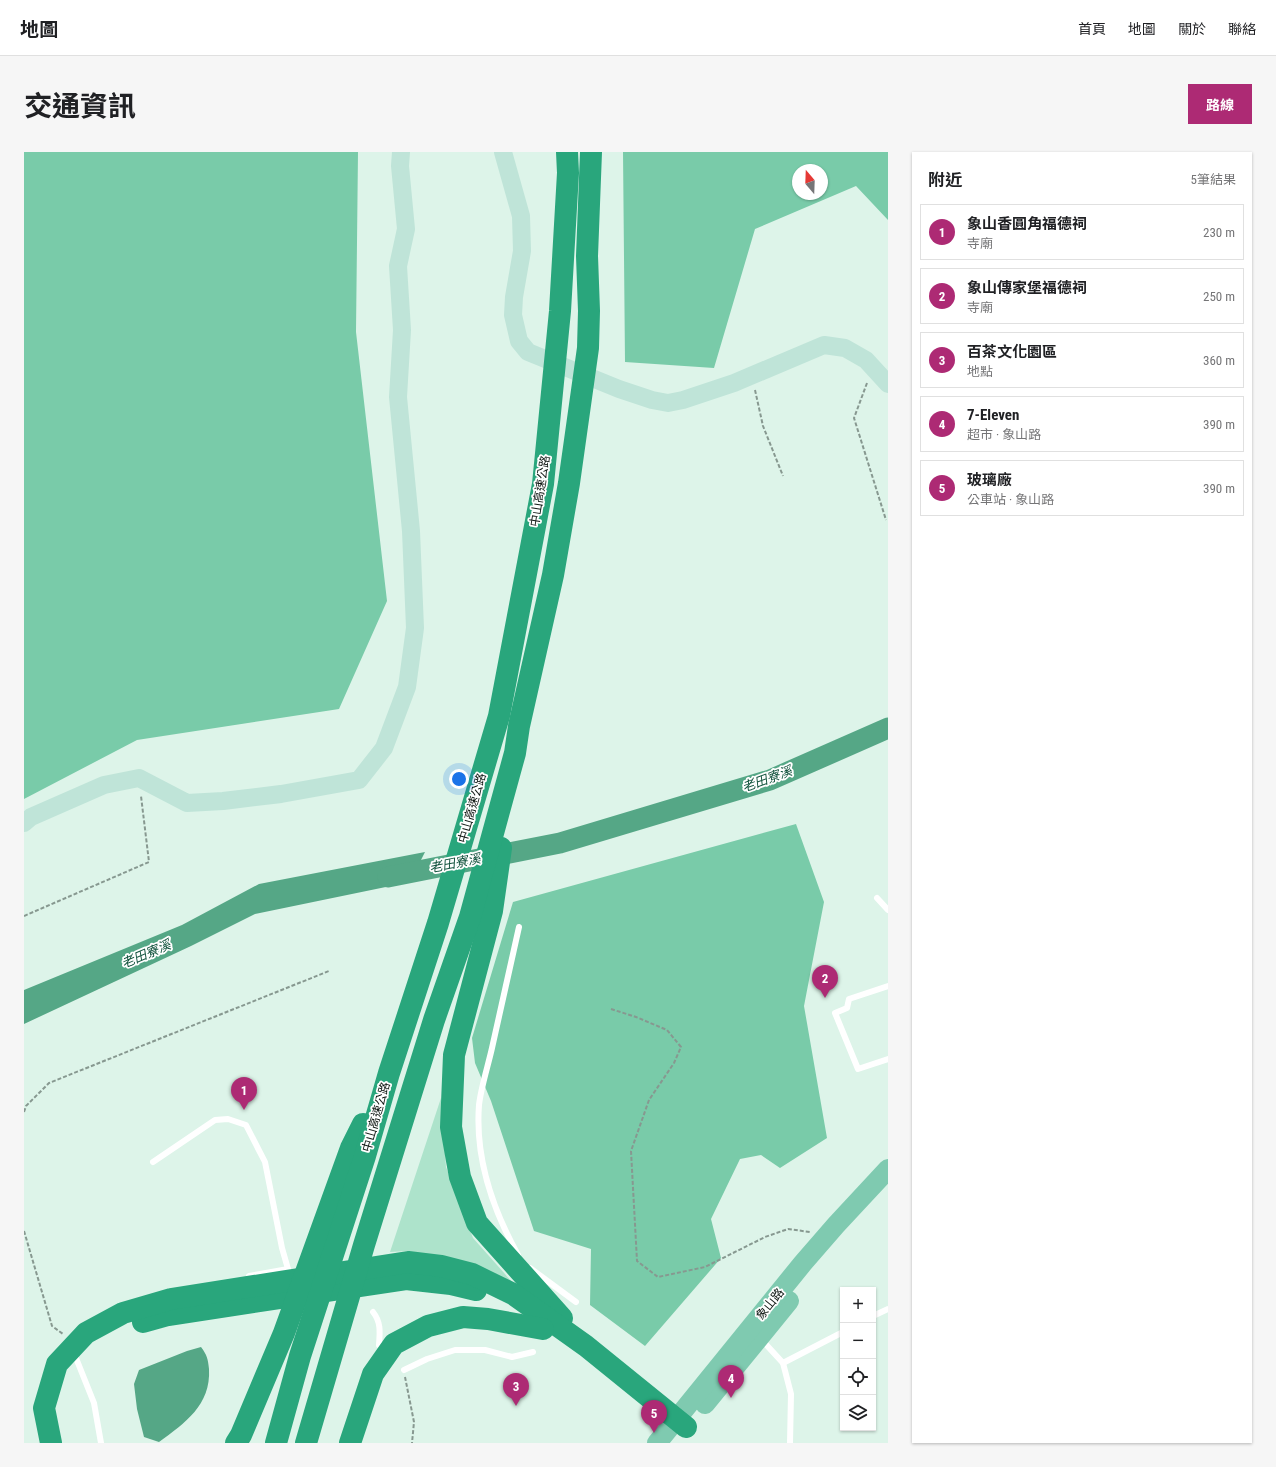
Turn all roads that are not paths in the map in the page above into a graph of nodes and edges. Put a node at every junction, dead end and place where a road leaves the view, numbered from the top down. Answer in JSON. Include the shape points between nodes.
{"nodes":[{"id":1,"x":401,"y":152,"type":"edge"},
{"id":2,"x":503,"y":152,"type":"edge"},
{"id":3,"x":567,"y":152,"type":"edge"},
{"id":4,"x":592,"y":152,"type":"edge"},
{"id":5,"x":888,"y":384,"type":"edge"},
{"id":6,"x":515,"y":753,"type":"junction"},
{"id":7,"x":24,"y":823,"type":"edge"},
{"id":8,"x":877,"y":898,"type":"dead end"},
{"id":9,"x":888,"y":910,"type":"edge"},
{"id":10,"x":519,"y":927,"type":"dead end"},
{"id":11,"x":888,"y":986,"type":"edge"},
{"id":12,"x":888,"y":1059,"type":"edge"},
{"id":13,"x":389,"y":1073,"type":"junction"},
{"id":14,"x":153,"y":1162,"type":"dead end"},
{"id":15,"x":888,"y":1169,"type":"edge"},
{"id":16,"x":888,"y":1186,"type":"edge"},
{"id":17,"x":243,"y":1277,"type":"dead end"},
{"id":18,"x":133,"y":1302,"type":"dead end"},
{"id":19,"x":576,"y":1302,"type":"dead end"},
{"id":20,"x":888,"y":1309,"type":"edge"},
{"id":21,"x":372,"y":1312,"type":"dead end"},
{"id":22,"x":876,"y":1315,"type":"edge"},
{"id":23,"x":543,"y":1329,"type":"junction"},
{"id":24,"x":754,"y":1333,"type":"junction"},
{"id":25,"x":840,"y":1334,"type":"edge"},
{"id":26,"x":75,"y":1335,"type":"dead end"},
{"id":27,"x":68,"y":1339,"type":"road end"},
{"id":28,"x":379,"y":1345,"type":"dead end"},
{"id":29,"x":586,"y":1346,"type":"junction"},
{"id":30,"x":533,"y":1352,"type":"dead end"},
{"id":31,"x":783,"y":1363,"type":"junction"},
{"id":32,"x":404,"y":1370,"type":"road end"},
{"id":33,"x":673,"y":1434,"type":"edge"},
{"id":34,"x":51,"y":1443,"type":"edge"},
{"id":35,"x":65,"y":1443,"type":"edge"},
{"id":36,"x":101,"y":1443,"type":"edge"},
{"id":37,"x":236,"y":1443,"type":"edge"},
{"id":38,"x":276,"y":1443,"type":"edge"},
{"id":39,"x":306,"y":1443,"type":"edge"},
{"id":40,"x":350,"y":1443,"type":"edge"},
{"id":41,"x":790,"y":1443,"type":"edge"}],
"edges":[{"from":1,"to":7,"type":"street","via":[[406,229],[398,266],[402,330],[398,397],[411,531],[415,628],[407,687],[384,748],[358,780],[281,794],[187,804],[139,778],[104,785],[31,817]]},
{"from":2,"to":5,"type":"street","via":[[521,216],[522,251],[513,315],[519,341],[528,352],[619,389],[668,403],[734,383],[824,345],[845,348],[866,360]]},
{"from":3,"to":13,"type":"highway","name":"中山高速公路","via":[[561,295],[544,484],[499,716],[438,923]]},
{"from":4,"to":6,"type":"highway","via":[[587,256],[588,348],[553,575]]},
{"from":6,"to":29,"type":"highway","via":[[492,911],[454,1055],[451,1127],[460,1177],[477,1223]]},
{"from":6,"to":39,"type":"highway","via":[[470,917],[429,1034]]},
{"from":8,"to":9,"type":"lane"},
{"from":10,"to":19,"type":"lane","via":[[479,1104],[479,1135],[492,1198],[506,1234],[522,1262]]},
{"from":11,"to":12,"type":"lane","via":[[850,999],[847,1008],[835,1013],[858,1069]]},
{"from":13,"to":37,"type":"highway","via":[[351,1148],[284,1333],[242,1435]]},
{"from":13,"to":38,"type":"highway","name":"中山高速公路","via":[[365,1156],[300,1356]]},
{"from":14,"to":17,"type":"lane","via":[[215,1120],[228,1119],[246,1125],[265,1162],[288,1269]]},
{"from":15,"to":24,"type":"main road","name":"象山路","via":[[822,1241]]},
{"from":16,"to":24,"type":"main road","name":"象山路"},
{"from":18,"to":26,"type":"lane"},
{"from":20,"to":22,"type":"lane"},
{"from":21,"to":28,"type":"lane","via":[[378,1319]]},
{"from":23,"to":33,"type":"highway","via":[[560,1340]]},
{"from":23,"to":35,"type":"highway","via":[[505,1303],[476,1290],[451,1284],[406,1279],[168,1315],[132,1325],[99,1340],[70,1372],[60,1407]]},
{"from":23,"to":40,"type":"highway","via":[[463,1317],[428,1326],[394,1344],[373,1374]]},
{"from":24,"to":31,"type":"lane"},
{"from":24,"to":33,"type":"main road","name":"象山路"},
{"from":25,"to":31,"type":"lane"},
{"from":27,"to":36,"type":"lane","via":[[94,1403]]},
{"from":29,"to":33,"type":"highway"},
{"from":29,"to":34,"type":"highway","via":[[513,1294],[472,1274],[442,1266],[408,1262],[171,1299],[123,1313],[86,1333],[57,1364],[44,1408]]},
{"from":30,"to":32,"type":"lane","via":[[512,1357],[485,1350],[455,1350]]},
{"from":31,"to":41,"type":"lane","via":[[791,1394]]}]}
